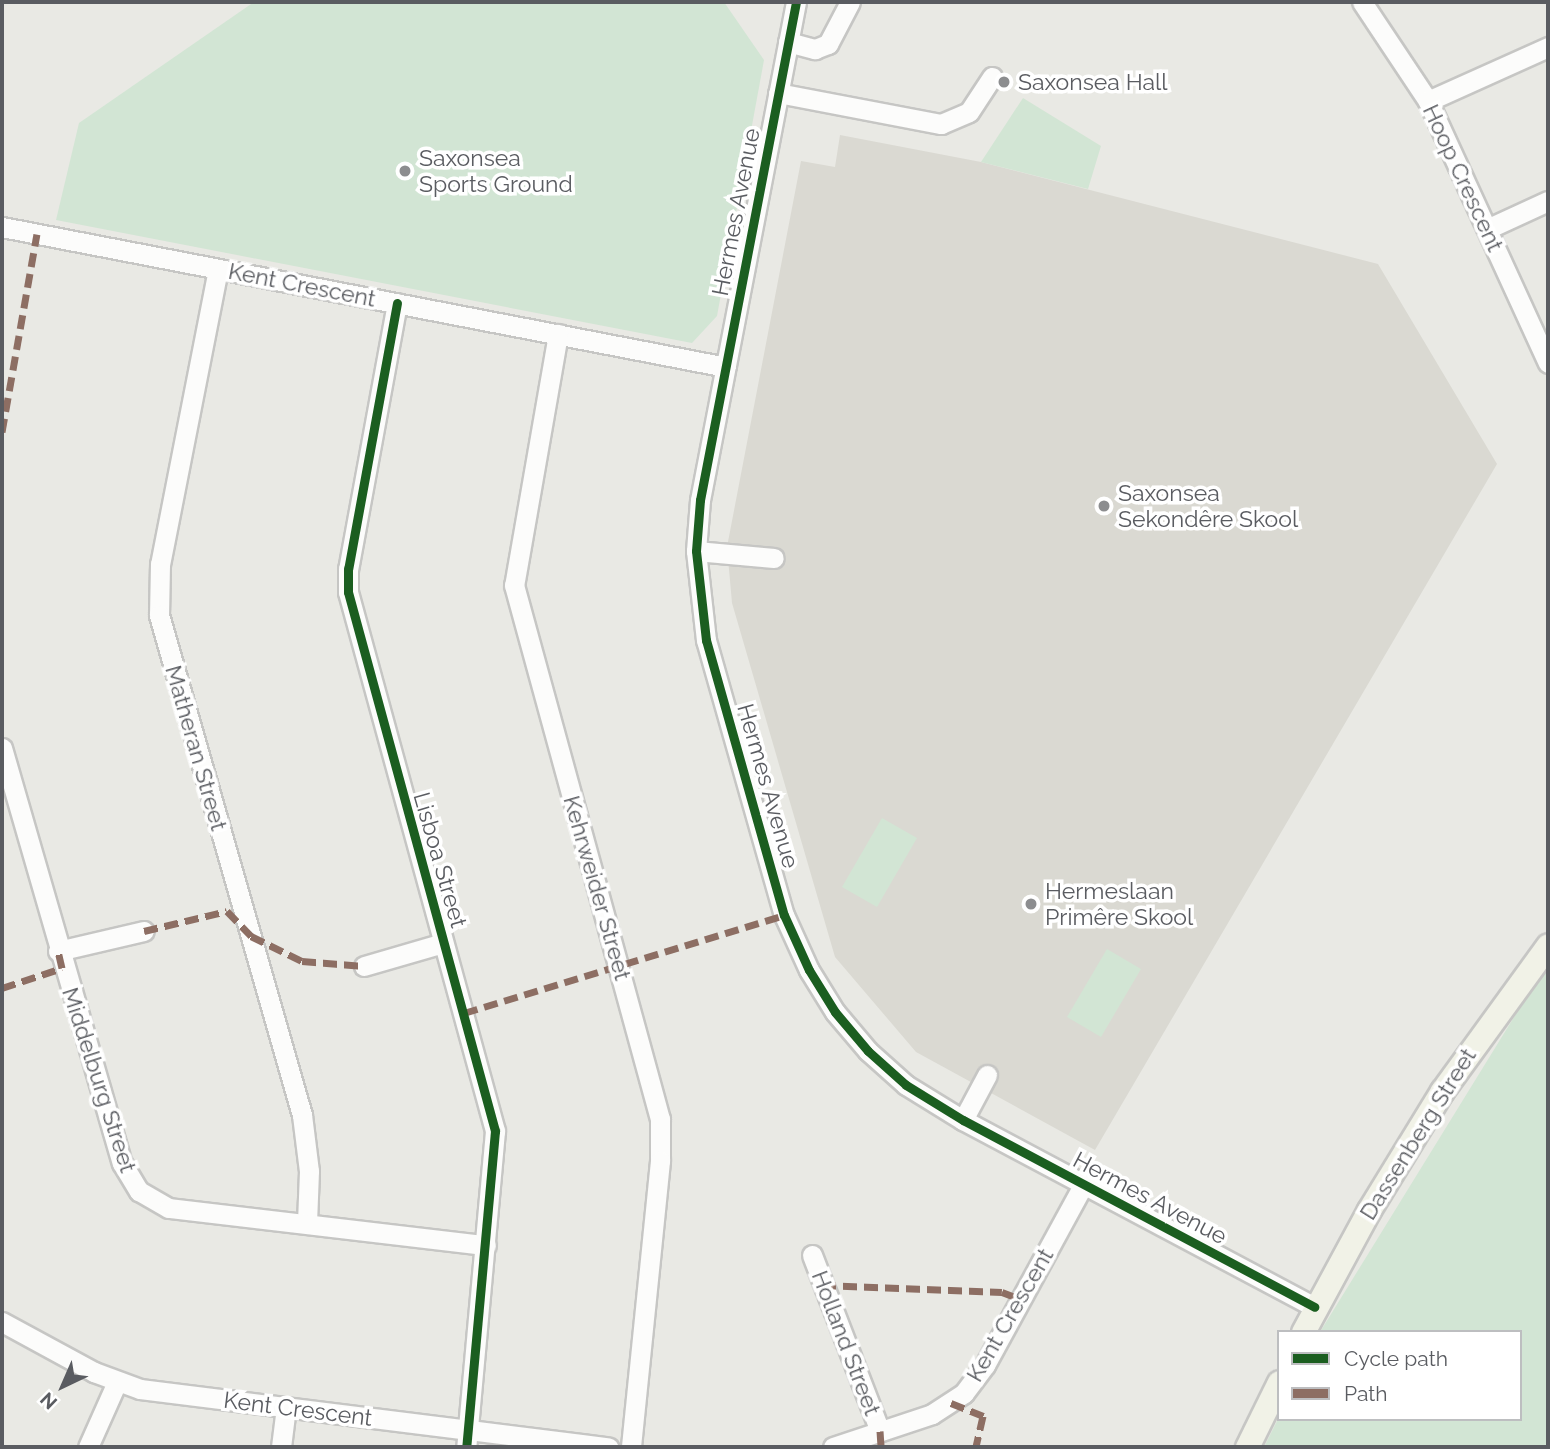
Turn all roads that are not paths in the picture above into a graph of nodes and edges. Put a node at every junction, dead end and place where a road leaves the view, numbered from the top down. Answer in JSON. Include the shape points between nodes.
{"nodes":[{"id":1,"x":796,"y":2,"type":"edge"},
{"id":2,"x":850,"y":2,"type":"edge"},
{"id":3,"x":1362,"y":2,"type":"edge"},
{"id":4,"x":788,"y":43,"type":"junction"},
{"id":5,"x":1548,"y":47,"type":"edge"},
{"id":6,"x":992,"y":77,"type":"dead end"},
{"id":7,"x":778,"y":93,"type":"junction"},
{"id":8,"x":1428,"y":101,"type":"junction"},
{"id":9,"x":1548,"y":201,"type":"edge"},
{"id":10,"x":2,"y":227,"type":"edge"},
{"id":11,"x":1487,"y":229,"type":"junction"},
{"id":12,"x":218,"y":269,"type":"junction"},
{"id":13,"x":397,"y":303,"type":"junction"},
{"id":14,"x":558,"y":334,"type":"junction"},
{"id":15,"x":1547,"y":358,"type":"edge"},
{"id":16,"x":726,"y":367,"type":"junction"},
{"id":17,"x":696,"y":551,"type":"junction"},
{"id":18,"x":774,"y":558,"type":"dead end"},
{"id":19,"x":2,"y":748,"type":"edge"},
{"id":20,"x":144,"y":931,"type":"dead end"},
{"id":21,"x":443,"y":943,"type":"junction"},
{"id":22,"x":1548,"y":945,"type":"edge"},
{"id":23,"x":58,"y":951,"type":"junction"},
{"id":24,"x":364,"y":966,"type":"dead end"},
{"id":25,"x":987,"y":1075,"type":"dead end"},
{"id":26,"x":963,"y":1120,"type":"junction"},
{"id":27,"x":1083,"y":1185,"type":"junction"},
{"id":28,"x":307,"y":1222,"type":"junction"},
{"id":29,"x":486,"y":1245,"type":"junction"},
{"id":30,"x":812,"y":1255,"type":"dead end"},
{"id":31,"x":1314,"y":1307,"type":"junction"},
{"id":32,"x":2,"y":1322,"type":"edge"},
{"id":33,"x":1304,"y":1330,"type":"edge"},
{"id":34,"x":117,"y":1382,"type":"junction"},
{"id":35,"x":1277,"y":1386,"type":"edge"},
{"id":36,"x":286,"y":1407,"type":"junction"},
{"id":37,"x":880,"y":1431,"type":"junction"},
{"id":38,"x":467,"y":1439,"type":"edge"},
{"id":39,"x":88,"y":1447,"type":"edge"},
{"id":40,"x":281,"y":1447,"type":"edge"},
{"id":41,"x":608,"y":1447,"type":"edge"},
{"id":42,"x":631,"y":1447,"type":"edge"},
{"id":43,"x":833,"y":1447,"type":"edge"},
{"id":44,"x":1247,"y":1447,"type":"edge"}],
"edges":[{"from":1,"to":4,"type":"street","name":"Hermes Avenue"},
{"from":2,"to":4,"type":"street","via":[[828,44],[815,49]]},
{"from":3,"to":8,"type":"street","name":"Hoop Crescent"},
{"from":4,"to":7,"type":"street","name":"Hermes Avenue"},
{"from":5,"to":8,"type":"street"},
{"from":6,"to":7,"type":"street","via":[[970,112],[941,124]]},
{"from":7,"to":16,"type":"street","name":"Hermes Avenue"},
{"from":8,"to":11,"type":"street","name":"Hoop Crescent"},
{"from":9,"to":11,"type":"street"},
{"from":10,"to":12,"type":"street","name":"Kent Crescent"},
{"from":11,"to":15,"type":"street","name":"Hoop Crescent"},
{"from":12,"to":13,"type":"street","name":"Kent Crescent"},
{"from":12,"to":28,"type":"street","name":"Matheran Street","via":[[160,564],[159,615],[302,1115],[309,1171]]},
{"from":13,"to":14,"type":"street","name":"Kent Crescent"},
{"from":13,"to":21,"type":"street","name":"Lisboa Street","via":[[348,569],[348,592]]},
{"from":14,"to":16,"type":"street","name":"Kent Crescent"},
{"from":14,"to":42,"type":"street","name":"Kehrweider Street","via":[[514,585],[660,1119],[660,1161]]},
{"from":16,"to":17,"type":"street","name":"Hermes Avenue","via":[[700,500]]},
{"from":17,"to":18,"type":"street"},
{"from":17,"to":26,"type":"street","name":"Hermes Avenue","via":[[706,640],[797,947],[821,992],[868,1051],[926,1100]]},
{"from":19,"to":23,"type":"street","name":"Middelburg Street"},
{"from":20,"to":23,"type":"street"},
{"from":21,"to":24,"type":"street"},
{"from":21,"to":29,"type":"street","name":"Lisboa Street","via":[[495,1131]]},
{"from":22,"to":31,"type":"main road","name":"Dassenberg Street","via":[[1442,1091]]},
{"from":23,"to":28,"type":"street","name":"Middelburg Street","via":[[122,1163],[139,1191],[169,1208]]},
{"from":25,"to":26,"type":"street"},
{"from":26,"to":27,"type":"street","name":"Hermes Avenue"},
{"from":27,"to":31,"type":"street","name":"Hermes Avenue"},
{"from":27,"to":37,"type":"street","name":"Kent Crescent","via":[[975,1381],[932,1414]]},
{"from":28,"to":29,"type":"street","name":"Middelburg Street"},
{"from":29,"to":38,"type":"street","name":"Lisboa Street"},
{"from":30,"to":37,"type":"street","name":"Holland Street"},
{"from":31,"to":33,"type":"main road","name":"Dassenberg Street"},
{"from":32,"to":34,"type":"street","name":"Kent Crescent"},
{"from":34,"to":36,"type":"street","name":"Kent Crescent"},
{"from":34,"to":39,"type":"street"},
{"from":35,"to":44,"type":"main road"},
{"from":36,"to":38,"type":"street","name":"Kent Crescent"},
{"from":36,"to":40,"type":"street"},
{"from":37,"to":43,"type":"street","name":"Kent Crescent"},
{"from":38,"to":41,"type":"street","name":"Kent Crescent"}]}
